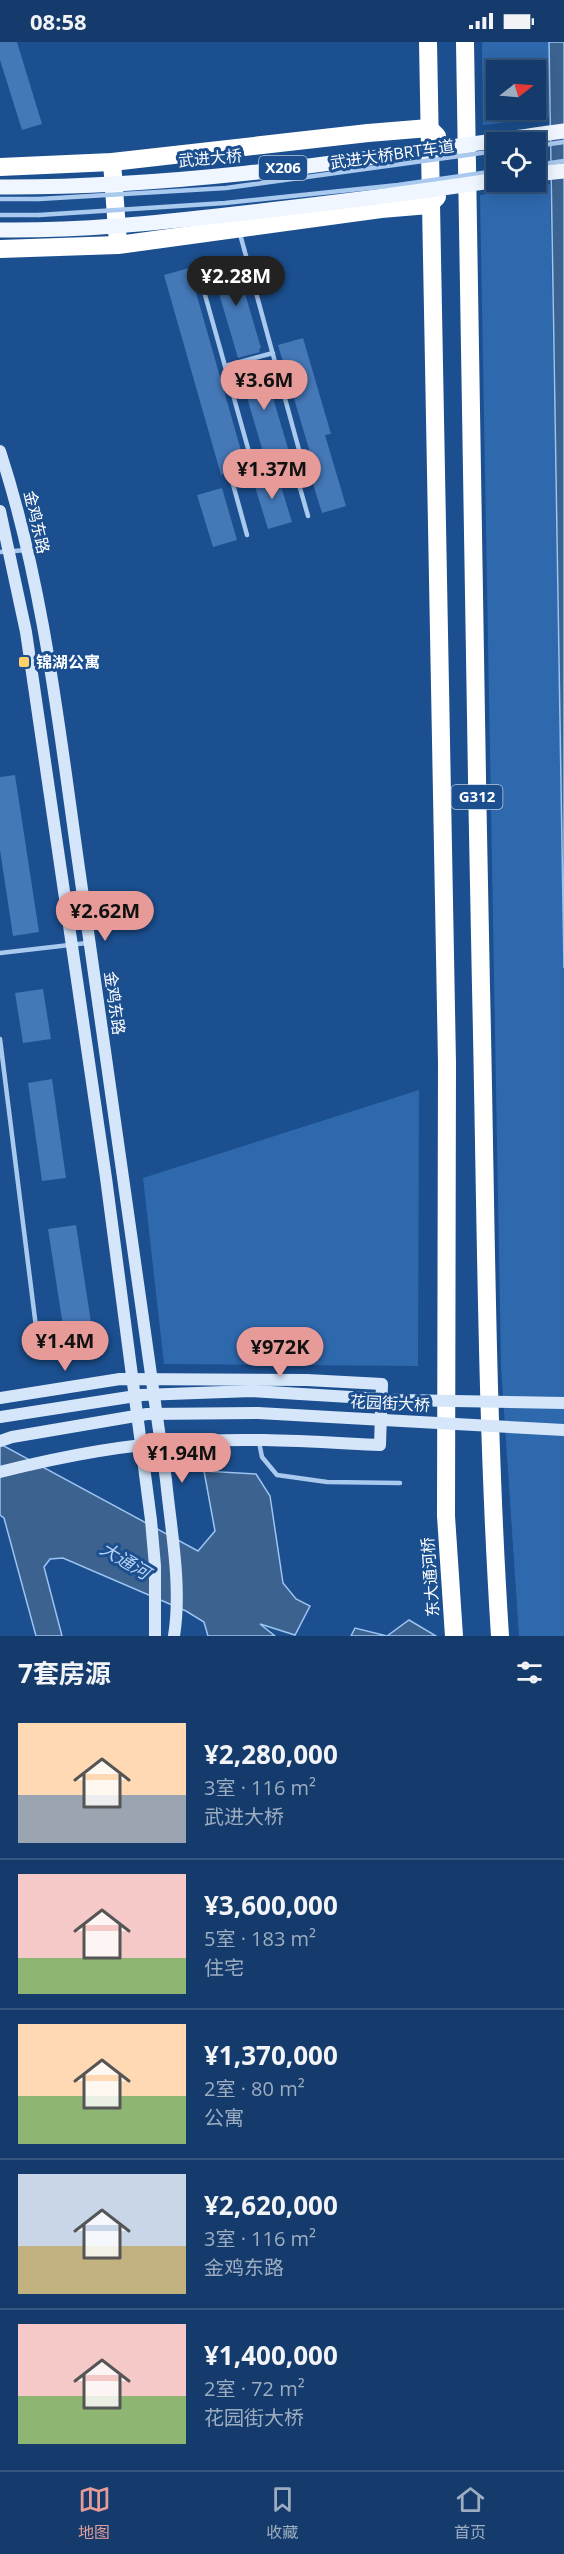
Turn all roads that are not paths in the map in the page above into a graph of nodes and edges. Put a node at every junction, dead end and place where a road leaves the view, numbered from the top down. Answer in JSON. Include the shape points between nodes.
{"nodes":[{"id":1,"x":428,"y":42,"type":"edge"},
{"id":2,"x":465,"y":42,"type":"edge"},
{"id":3,"x":429,"y":128,"type":"junction"},
{"id":4,"x":564,"y":131,"type":"edge"},
{"id":5,"x":564,"y":142,"type":"edge"},
{"id":6,"x":546,"y":145,"type":"edge"},
{"id":7,"x":486,"y":152,"type":"edge"},
{"id":8,"x":564,"y":161,"type":"edge"},
{"id":9,"x":112,"y":162,"type":"junction"},
{"id":10,"x":546,"y":164,"type":"edge"},
{"id":11,"x":466,"y":166,"type":"junction"},
{"id":12,"x":0,"y":167,"type":"edge"},
{"id":13,"x":564,"y":171,"type":"edge"},
{"id":14,"x":486,"y":172,"type":"edge"},
{"id":15,"x":546,"y":173,"type":"edge"},
{"id":16,"x":486,"y":182,"type":"edge"},
{"id":17,"x":0,"y":187,"type":"edge"},
{"id":18,"x":0,"y":199,"type":"edge"},
{"id":19,"x":429,"y":205,"type":"junction"},
{"id":20,"x":0,"y":215,"type":"edge"},
{"id":21,"x":239,"y":228,"type":"junction"},
{"id":22,"x":0,"y":230,"type":"edge"},
{"id":23,"x":118,"y":245,"type":"junction"},
{"id":24,"x":0,"y":249,"type":"edge"},
{"id":25,"x":198,"y":270,"type":"dead end"},
{"id":26,"x":273,"y":353,"type":"junction"},
{"id":27,"x":225,"y":366,"type":"junction"},
{"id":28,"x":0,"y":451,"type":"edge"},
{"id":29,"x":292,"y":460,"type":"junction"},
{"id":30,"x":254,"y":470,"type":"junction"},
{"id":31,"x":0,"y":511,"type":"edge"},
{"id":32,"x":308,"y":516,"type":"dead end"},
{"id":33,"x":248,"y":535,"type":"dead end"},
{"id":34,"x":27,"y":550,"type":"junction"},
{"id":35,"x":5,"y":552,"type":"edge"},
{"id":36,"x":90,"y":942,"type":"junction"},
{"id":37,"x":72,"y":945,"type":"junction"},
{"id":38,"x":0,"y":953,"type":"edge"},
{"id":39,"x":0,"y":1039,"type":"edge"},
{"id":40,"x":36,"y":1328,"type":"dead end"},
{"id":41,"x":151,"y":1378,"type":"junction"},
{"id":42,"x":133,"y":1379,"type":"junction"},
{"id":43,"x":0,"y":1398,"type":"edge"},
{"id":44,"x":564,"y":1402,"type":"edge"},
{"id":45,"x":0,"y":1417,"type":"edge"},
{"id":46,"x":564,"y":1430,"type":"edge"},
{"id":47,"x":259,"y":1440,"type":"junction"},
{"id":48,"x":0,"y":1442,"type":"edge"},
{"id":49,"x":161,"y":1443,"type":"junction"},
{"id":50,"x":142,"y":1445,"type":"junction"},
{"id":51,"x":0,"y":1472,"type":"edge"},
{"id":52,"x":400,"y":1483,"type":"dead end"},
{"id":53,"x":155,"y":1636,"type":"edge"},
{"id":54,"x":174,"y":1636,"type":"edge"},
{"id":55,"x":454,"y":1636,"type":"edge"},
{"id":56,"x":500,"y":1636,"type":"edge"}],
"edges":[{"from":1,"to":3,"type":"highway","number":"G312"},
{"from":2,"to":11,"type":"highway","number":"G312"},
{"from":3,"to":9,"type":"highway"},
{"from":3,"to":11,"type":"highway"},
{"from":3,"to":19,"type":"highway","number":"G312"},
{"from":4,"to":17,"type":"main road","name":"武进大桥","number":"X206","bridge":true,"via":[[217,176]]},
{"from":5,"to":6,"type":"lane"},
{"from":7,"to":18,"type":"lane","name":"武进大桥BRT车道","bridge":true,"via":[[226,188]]},
{"from":8,"to":10,"type":"lane"},
{"from":9,"to":12,"type":"highway"},
{"from":9,"to":23,"type":"highway"},
{"from":11,"to":19,"type":"highway"},
{"from":11,"to":56,"type":"highway","number":"G312","via":[[495,1551]]},
{"from":13,"to":15,"type":"main road"},
{"from":14,"to":20,"type":"lane","name":"武进大桥BRT车道","bridge":true,"via":[[225,203]]},
{"from":16,"to":22,"type":"main road","bridge":true,"via":[[399,196],[137,226]]},
{"from":19,"to":21,"type":"highway"},
{"from":19,"to":55,"type":"highway","name":"东大通河桥","number":"G312","via":[[447,1063],[446,1516]]},
{"from":21,"to":23,"type":"highway"},
{"from":21,"to":26,"type":"lane"},
{"from":23,"to":24,"type":"highway"},
{"from":25,"to":27,"type":"lane"},
{"from":26,"to":27,"type":"lane"},
{"from":26,"to":29,"type":"lane","via":[[301,457]]},
{"from":27,"to":30,"type":"lane"},
{"from":28,"to":34,"type":"street","name":"金鸡东路"},
{"from":29,"to":30,"type":"lane"},
{"from":29,"to":32,"type":"lane"},
{"from":30,"to":33,"type":"lane","via":[[231,477]]},
{"from":31,"to":35,"type":"street","name":"金鸡东路"},
{"from":34,"to":35,"type":"lane"},
{"from":34,"to":36,"type":"street","name":"金鸡东路","via":[[43,623]]},
{"from":35,"to":37,"type":"street","name":"金鸡东路","via":[[27,632]]},
{"from":36,"to":37,"type":"lane"},
{"from":36,"to":41,"type":"street","name":"金鸡东路"},
{"from":37,"to":38,"type":"lane"},
{"from":37,"to":42,"type":"street","name":"金鸡东路"},
{"from":39,"to":40,"type":"lane"},
{"from":41,"to":42,"type":"street"},
{"from":41,"to":47,"type":"street","via":[[382,1384],[380,1445]]},
{"from":41,"to":49,"type":"street","name":"金鸡东路"},
{"from":42,"to":43,"type":"street"},
{"from":42,"to":50,"type":"street","name":"金鸡东路"},
{"from":44,"to":45,"type":"street","name":"花园街大桥","bridge":true,"via":[[399,1400],[252,1391],[142,1395]]},
{"from":46,"to":48,"type":"street","name":"花园街大桥","bridge":true,"via":[[258,1413],[158,1414]]},
{"from":47,"to":49,"type":"street"},
{"from":47,"to":52,"type":"lane","via":[[262,1457],[277,1475],[327,1482]]},
{"from":49,"to":50,"type":"street"},
{"from":49,"to":54,"type":"street","name":"金鸡东路","via":[[171,1528],[177,1618]]},
{"from":50,"to":51,"type":"street","via":[[62,1456]]},
{"from":50,"to":53,"type":"street","name":"金鸡东路","via":[[151,1520]]}]}
